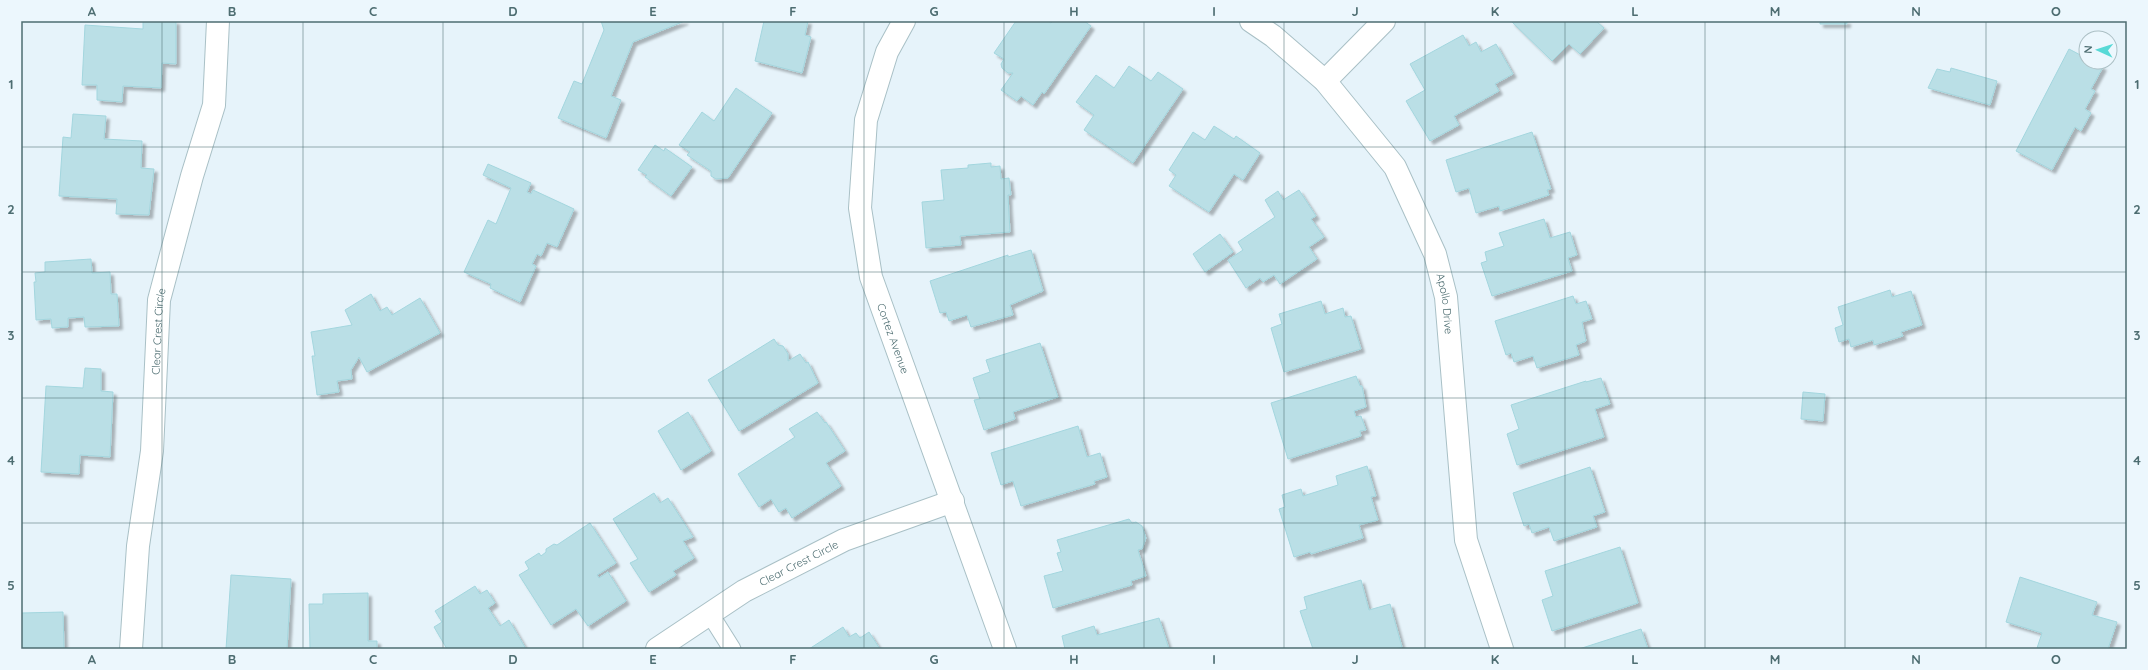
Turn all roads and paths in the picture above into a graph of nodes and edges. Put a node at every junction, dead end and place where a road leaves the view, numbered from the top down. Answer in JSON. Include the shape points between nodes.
{"nodes":[{"id":1,"x":218,"y":21,"type":"edge"},
{"id":2,"x":904,"y":21,"type":"edge"},
{"id":3,"x":1251,"y":21,"type":"edge"},
{"id":4,"x":1384,"y":21,"type":"edge"},
{"id":5,"x":1325,"y":82,"type":"junction"},
{"id":6,"x":953,"y":500,"type":"junction"},
{"id":7,"x":710,"y":614,"type":"junction"},
{"id":8,"x":131,"y":649,"type":"edge"},
{"id":9,"x":657,"y":649,"type":"edge"},
{"id":10,"x":732,"y":649,"type":"edge"},
{"id":11,"x":1005,"y":649,"type":"edge"},
{"id":12,"x":1502,"y":649,"type":"edge"}],
"edges":[{"from":1,"to":8,"type":"street","name":"Clear Crest Circle","via":[[214,105],[159,300],[152,451],[138,546]]},
{"from":2,"to":6,"type":"street","name":"Cortez Avenue","via":[[887,52],[866,120],[860,208],[871,277]]},
{"from":3,"to":5,"type":"street","name":"Apollo Drive","via":[[1273,36]]},
{"from":4,"to":5,"type":"street"},
{"from":5,"to":12,"type":"street","name":"Apollo Drive","via":[[1395,167],[1435,254],[1446,297],[1466,540]]},
{"from":6,"to":7,"type":"street","name":"Clear Crest Circle","via":[[844,540],[744,591]]},
{"from":6,"to":11,"type":"street","name":"Cortez Avenue"},
{"from":7,"to":9,"type":"street","name":"Clear Crest Circle"},
{"from":7,"to":10,"type":"lane"}]}
